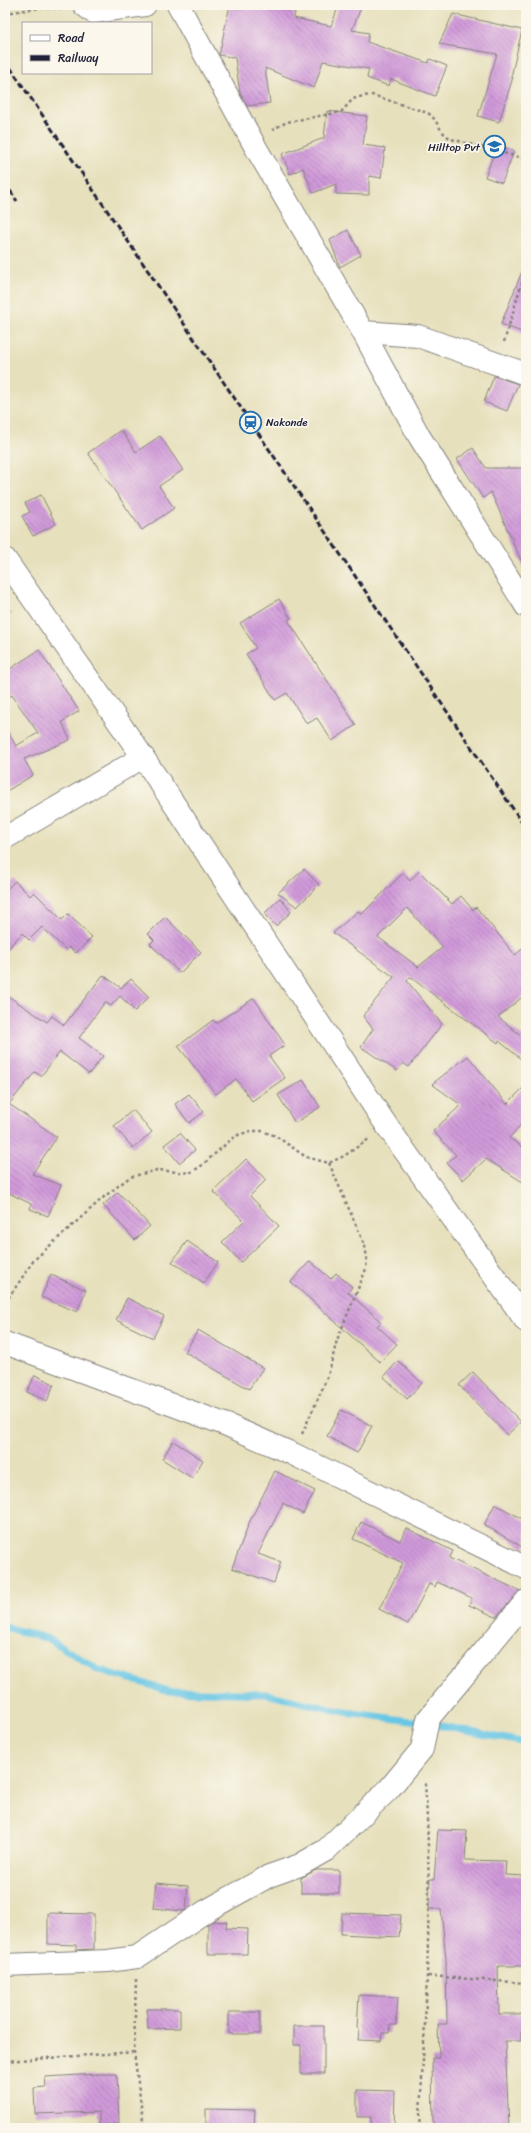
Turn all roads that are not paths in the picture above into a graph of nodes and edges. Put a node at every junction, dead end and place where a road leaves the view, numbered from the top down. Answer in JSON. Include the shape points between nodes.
{"nodes":[{"id":1,"x":146,"y":5,"type":"edge"},
{"id":2,"x":178,"y":5,"type":"edge"},
{"id":3,"x":88,"y":8,"type":"edge"},
{"id":4,"x":363,"y":332,"type":"junction"},
{"id":5,"x":526,"y":374,"type":"edge"},
{"id":6,"x":5,"y":559,"type":"edge"},
{"id":7,"x":526,"y":606,"type":"edge"},
{"id":8,"x":143,"y":757,"type":"junction"},
{"id":9,"x":5,"y":838,"type":"edge"},
{"id":10,"x":526,"y":1321,"type":"edge"},
{"id":11,"x":5,"y":1343,"type":"edge"},
{"id":12,"x":526,"y":1568,"type":"edge"},
{"id":13,"x":526,"y":1601,"type":"edge"},
{"id":14,"x":5,"y":1965,"type":"edge"}],
"edges":[{"from":1,"to":3,"type":"street"},
{"from":2,"to":4,"type":"street","via":[[256,148]]},
{"from":4,"to":5,"type":"street","via":[[418,336]]},
{"from":4,"to":7,"type":"street","via":[[419,436]]},
{"from":6,"to":8,"type":"street"},
{"from":8,"to":9,"type":"street"},
{"from":8,"to":10,"type":"street","via":[[388,1126]]},
{"from":11,"to":12,"type":"street","via":[[227,1425],[293,1454]]},
{"from":13,"to":14,"type":"street","via":[[428,1719],[422,1749],[389,1789],[326,1850],[300,1865],[269,1876],[206,1911],[137,1957],[108,1962]]}]}
